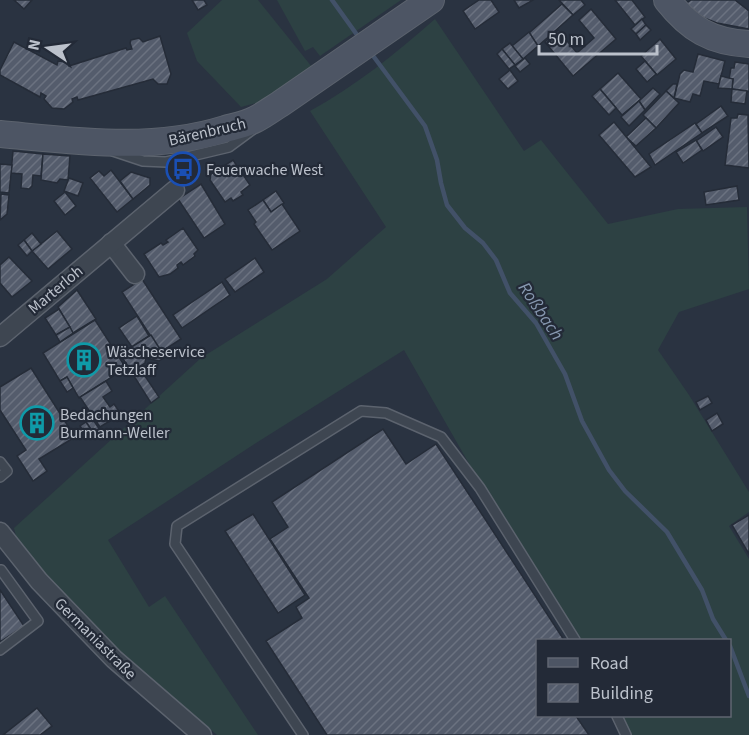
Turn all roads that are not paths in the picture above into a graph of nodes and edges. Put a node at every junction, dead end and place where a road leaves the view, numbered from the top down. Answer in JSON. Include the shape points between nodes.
{"nodes":[{"id":1,"x":431,"y":0,"type":"edge"},
{"id":2,"x":667,"y":0,"type":"edge"},
{"id":3,"x":749,"y":44,"type":"edge"},
{"id":4,"x":0,"y":134,"type":"edge"},
{"id":5,"x":175,"y":190,"type":"dead end"},
{"id":6,"x":111,"y":243,"type":"junction"},
{"id":7,"x":135,"y":274,"type":"dead end"},
{"id":8,"x":0,"y":337,"type":"edge"},
{"id":9,"x":0,"y":462,"type":"edge"},
{"id":10,"x":0,"y":477,"type":"edge"},
{"id":11,"x":0,"y":532,"type":"edge"},
{"id":12,"x":1,"y":570,"type":"edge"},
{"id":13,"x":574,"y":639,"type":"edge"},
{"id":14,"x":0,"y":650,"type":"edge"},
{"id":15,"x":617,"y":717,"type":"edge"},
{"id":16,"x":202,"y":735,"type":"edge"},
{"id":17,"x":303,"y":735,"type":"edge"},
{"id":18,"x":626,"y":735,"type":"edge"}],
"edges":[{"from":1,"to":4,"type":"main road","name":"Bärenbruch","via":[[221,140],[93,142]]},
{"from":2,"to":3,"type":"main road","via":[[699,32]]},
{"from":5,"to":6,"type":"street","name":"Marterloh"},
{"from":6,"to":7,"type":"street"},
{"from":6,"to":8,"type":"street","name":"Marterloh"},
{"from":9,"to":10,"type":"lane","via":[[7,471]]},
{"from":11,"to":16,"type":"street","name":"Germaniastraße","via":[[39,581],[114,659]]},
{"from":12,"to":14,"type":"lane","via":[[38,621]]},
{"from":13,"to":17,"type":"lane","via":[[480,488],[441,437],[386,413],[361,411],[177,525],[175,544]]},
{"from":15,"to":18,"type":"lane"}]}
